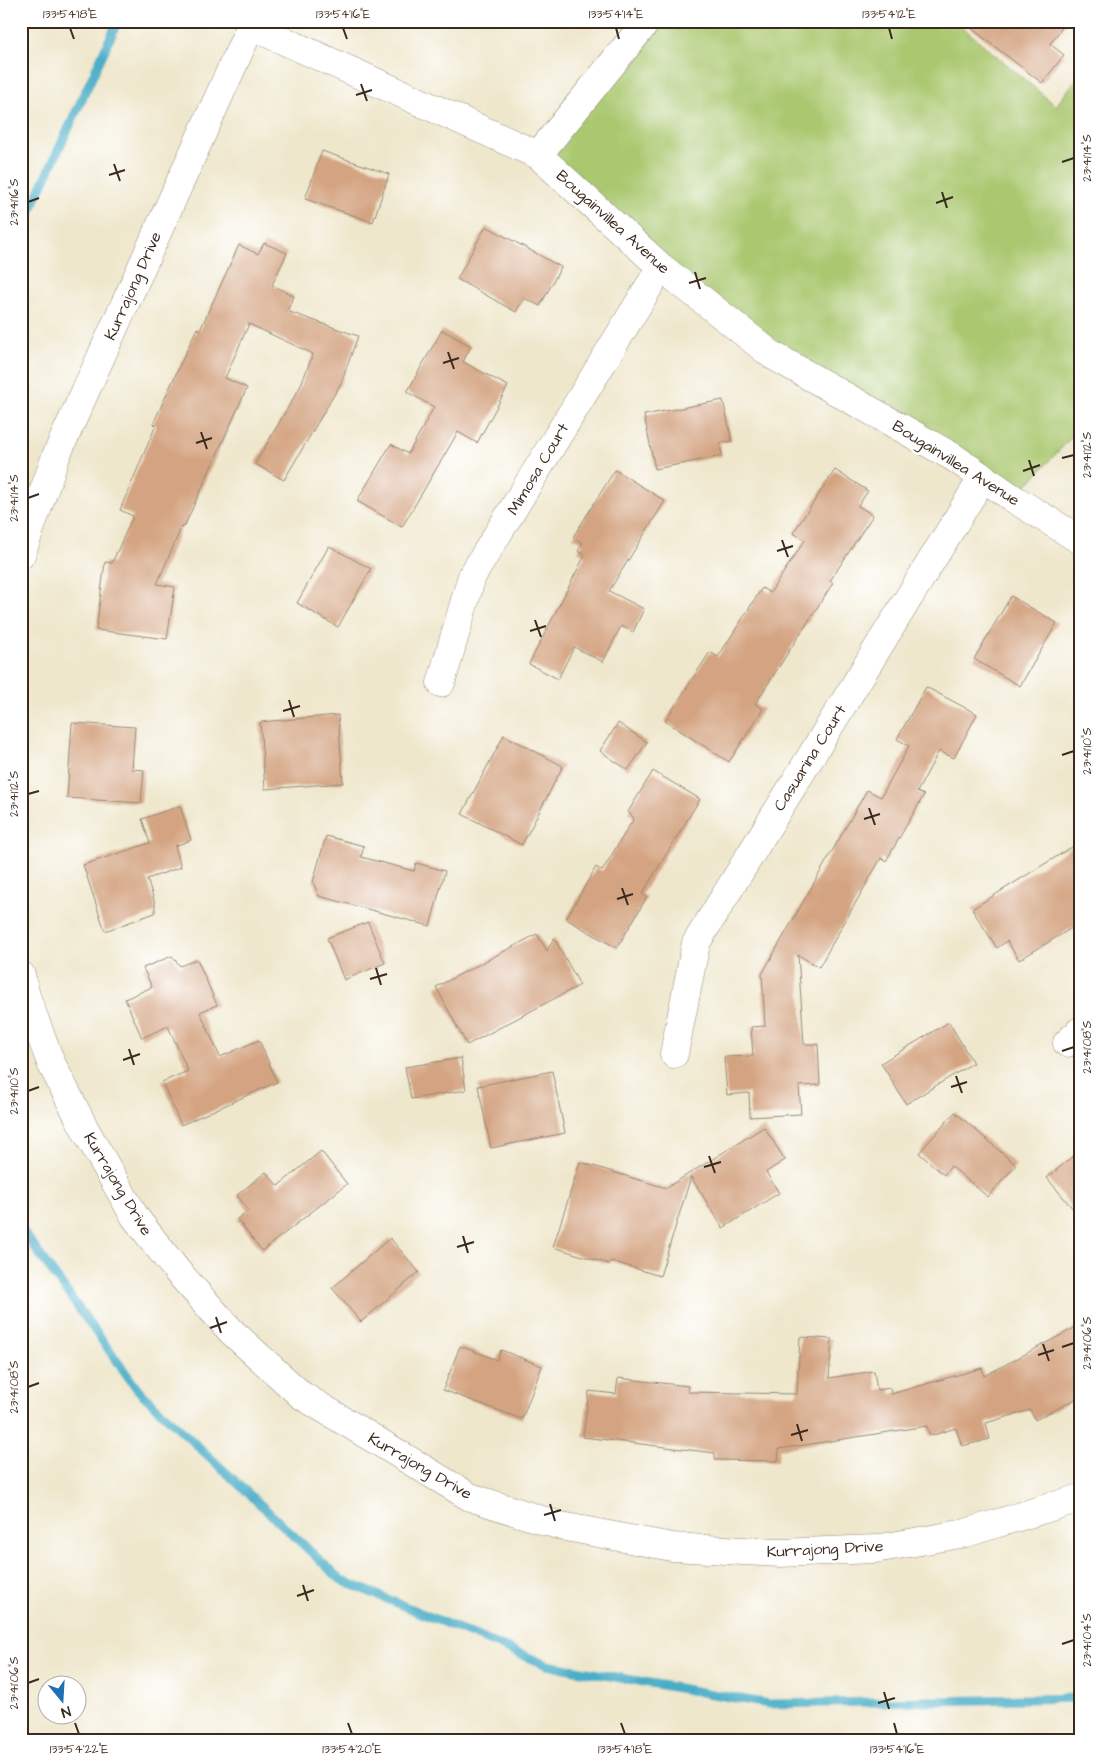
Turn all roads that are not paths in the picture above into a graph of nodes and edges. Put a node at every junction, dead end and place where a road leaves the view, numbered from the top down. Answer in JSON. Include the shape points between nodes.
{"nodes":[{"id":1,"x":647,"y":21,"type":"edge"},
{"id":2,"x":252,"y":24,"type":"edge"},
{"id":3,"x":538,"y":155,"type":"junction"},
{"id":4,"x":661,"y":267,"type":"junction"},
{"id":5,"x":983,"y":477,"type":"junction"},
{"id":6,"x":1080,"y":540,"type":"edge"},
{"id":7,"x":21,"y":555,"type":"edge"},
{"id":8,"x":441,"y":683,"type":"dead end"},
{"id":9,"x":21,"y":975,"type":"edge"},
{"id":10,"x":674,"y":1054,"type":"dead end"},
{"id":11,"x":1080,"y":1498,"type":"edge"}],
"edges":[{"from":1,"to":3,"type":"street"},
{"from":2,"to":3,"type":"street","name":"Bougainvillea Avenue"},
{"from":2,"to":7,"type":"street","name":"Kurrajong Drive","via":[[56,456]]},
{"from":3,"to":4,"type":"street","name":"Bougainvillea Avenue"},
{"from":4,"to":5,"type":"street","name":"Bougainvillea Avenue","via":[[772,355]]},
{"from":4,"to":8,"type":"street","name":"Mimosa Court","via":[[472,576]]},
{"from":5,"to":6,"type":"street","name":"Bougainvillea Avenue"},
{"from":5,"to":10,"type":"street","name":"Casuarina Court","via":[[696,943]]},
{"from":9,"to":11,"type":"street","name":"Kurrajong Drive","via":[[51,1064],[87,1133],[135,1217],[178,1272],[232,1332],[301,1395],[470,1497],[560,1526],[672,1547],[780,1553],[875,1549],[966,1534]]}]}
